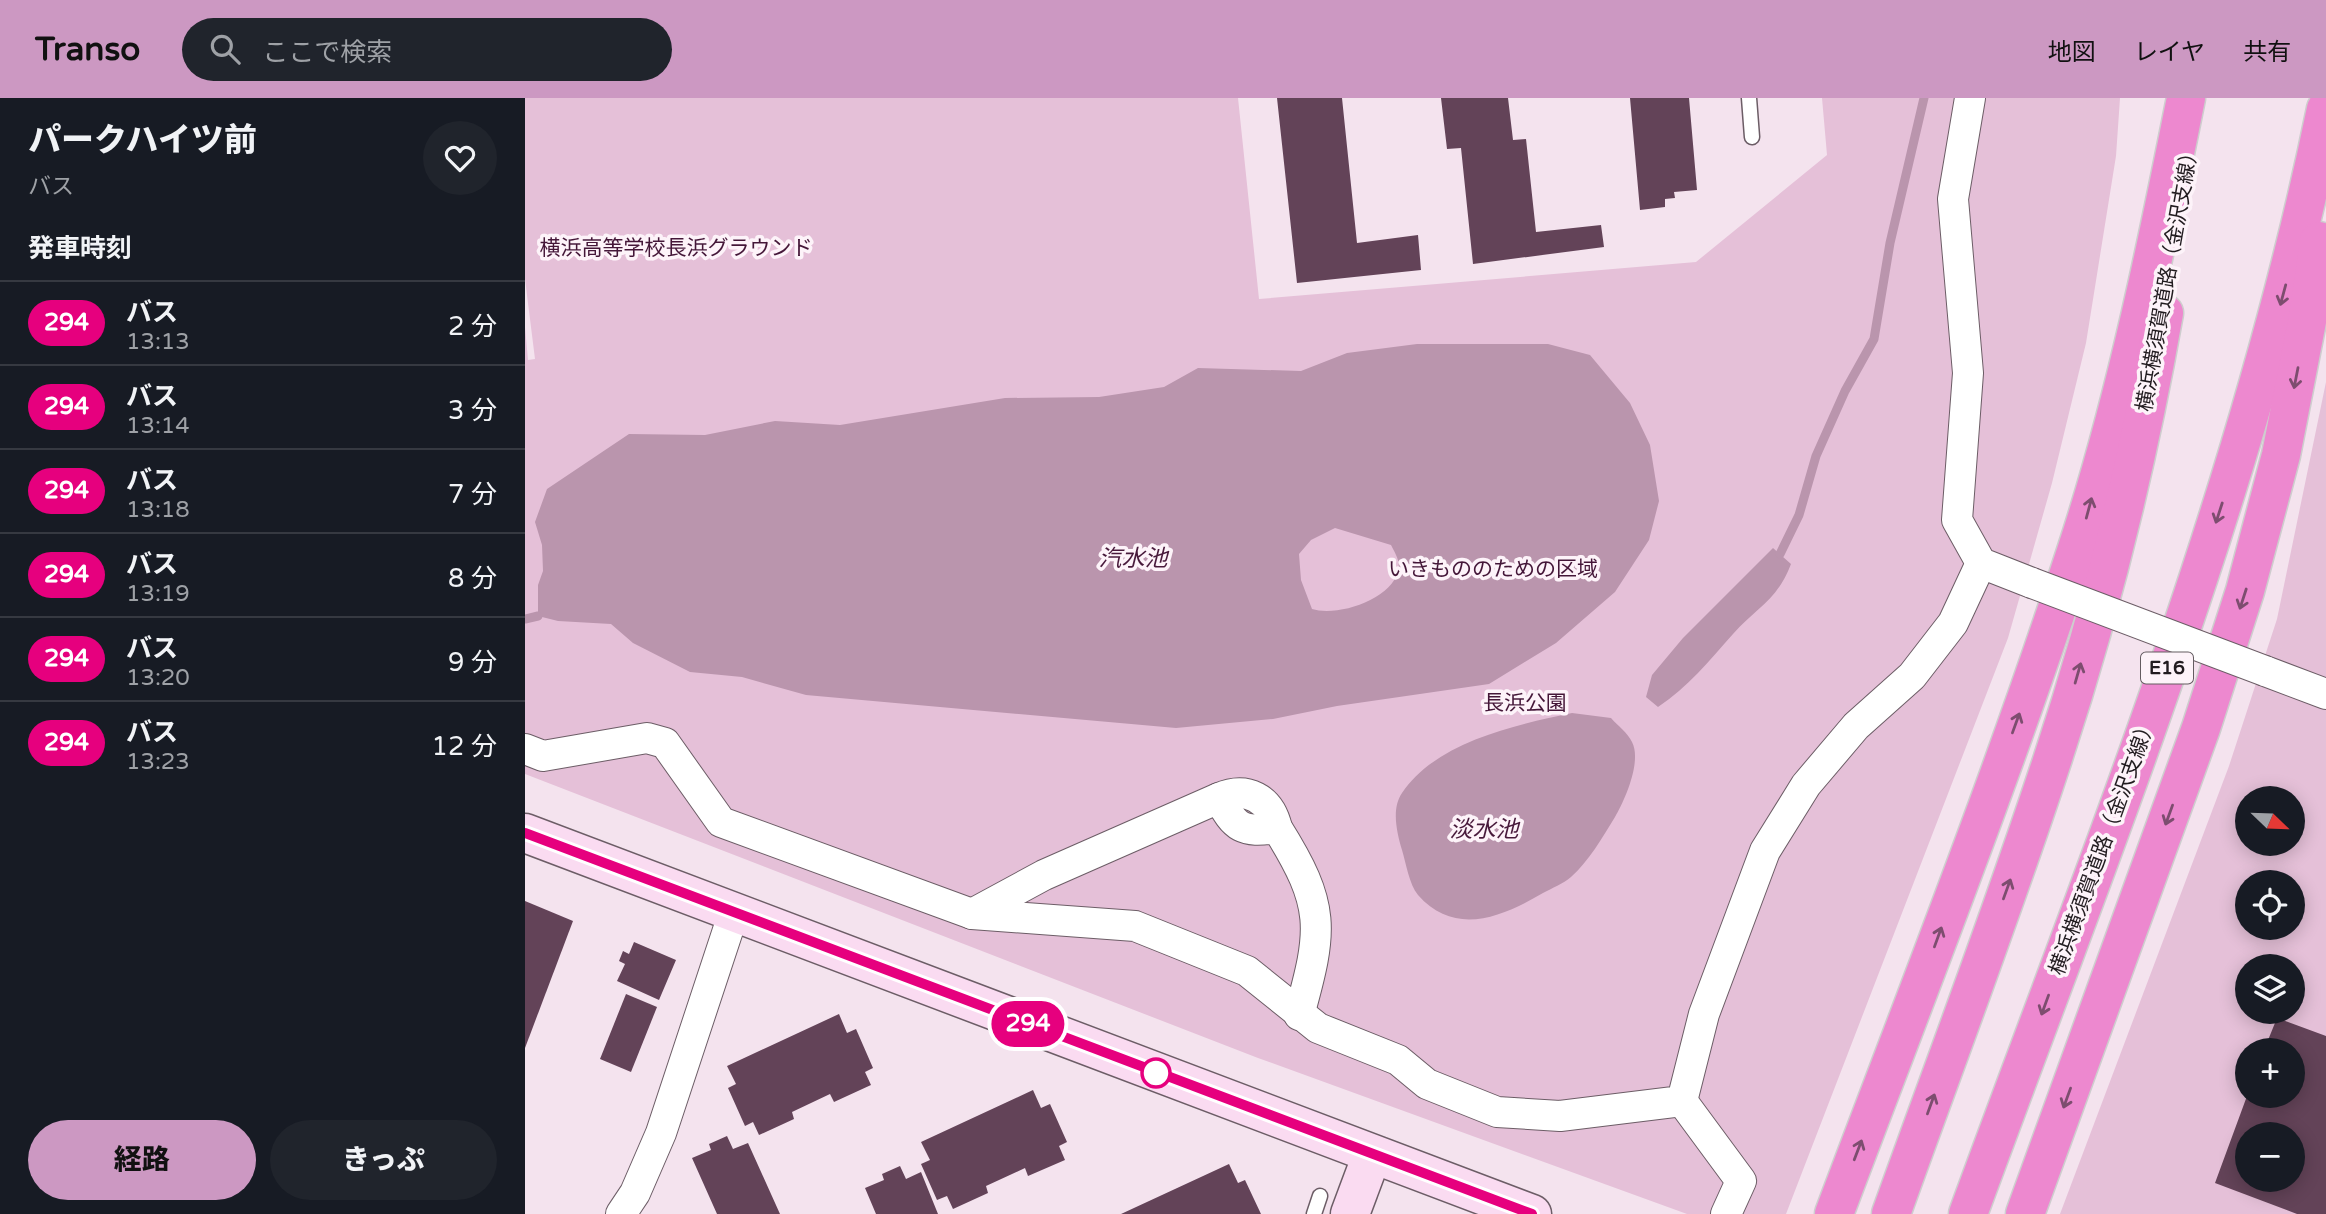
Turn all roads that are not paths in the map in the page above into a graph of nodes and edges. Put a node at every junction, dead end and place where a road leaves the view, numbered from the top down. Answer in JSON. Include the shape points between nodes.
{"nodes":[{"id":1,"x":1749,"y":98,"type":"edge"},
{"id":2,"x":1971,"y":98,"type":"edge"},
{"id":3,"x":2186,"y":98,"type":"edge"},
{"id":4,"x":2197,"y":98,"type":"edge"},
{"id":5,"x":2326,"y":109,"type":"edge"},
{"id":6,"x":1752,"y":137,"type":"dead end"},
{"id":7,"x":2326,"y":190,"type":"edge"},
{"id":8,"x":1981,"y":564,"type":"junction"},
{"id":9,"x":2326,"y":694,"type":"edge"},
{"id":10,"x":525,"y":749,"type":"edge"},
{"id":11,"x":525,"y":834,"type":"edge"},
{"id":12,"x":734,"y":912,"type":"junction"},
{"id":13,"x":972,"y":914,"type":"junction"},
{"id":14,"x":1299,"y":1015,"type":"junction"},
{"id":15,"x":1682,"y":1101,"type":"junction"},
{"id":16,"x":1372,"y":1155,"type":"junction"},
{"id":17,"x":1335,"y":1205,"type":"edge"},
{"id":18,"x":621,"y":1214,"type":"edge"},
{"id":19,"x":1314,"y":1214,"type":"edge"},
{"id":20,"x":1532,"y":1214,"type":"edge"},
{"id":21,"x":1726,"y":1214,"type":"edge"},
{"id":22,"x":1834,"y":1214,"type":"edge"},
{"id":23,"x":1891,"y":1214,"type":"edge"},
{"id":24,"x":1968,"y":1214,"type":"edge"},
{"id":25,"x":2025,"y":1214,"type":"edge"}],
"edges":[{"from":1,"to":6,"type":"lane"},
{"from":2,"to":8,"type":"street","via":[[1953,199],[1968,373],[1957,520]]},
{"from":22,"to":3,"type":"highway","one_way":true,"via":[[1948,911],[2082,531],[2155,253]]},
{"from":23,"to":4,"type":"highway","name":"横浜横須賀道路（金沢支線）","one_way":true,"via":[[2050,769],[2106,579],[2151,387],[2188,183]]},
{"from":5,"to":24,"type":"highway","name":"横浜横須賀道路（金沢支線）","number":"E16","one_way":true,"via":[[2303,221],[2242,443],[2123,792]]},
{"from":7,"to":25,"type":"highway","one_way":true,"via":[[2309,311],[2283,442],[2245,591],[2201,728]]},
{"from":8,"to":9,"type":"street","bridge":true},
{"from":8,"to":15,"type":"street","via":[[1952,623],[1912,676],[1856,726],[1806,785],[1765,851],[1704,1014]]},
{"from":10,"to":13,"type":"street","via":[[543,756],[647,738],[665,743],[721,822]]},
{"from":11,"to":12,"type":"street"},
{"from":12,"to":16,"type":"street"},
{"from":12,"to":18,"type":"street","via":[[661,1133]]},
{"from":13,"to":14,"type":"street","via":[[1135,926],[1247,971]]},
{"from":13,"to":14,"type":"street","via":[[1044,875],[1219,798],[1231,820],[1245,829],[1277,828],[1303,869],[1315,914],[1316,953]]},
{"from":14,"to":15,"type":"street","via":[[1318,1028],[1398,1060],[1427,1084],[1497,1112],[1560,1116]]},
{"from":15,"to":21,"type":"street","via":[[1741,1181]]},
{"from":16,"to":17,"type":"street"},
{"from":16,"to":20,"type":"street"},
{"from":17,"to":19,"type":"lane"}]}
